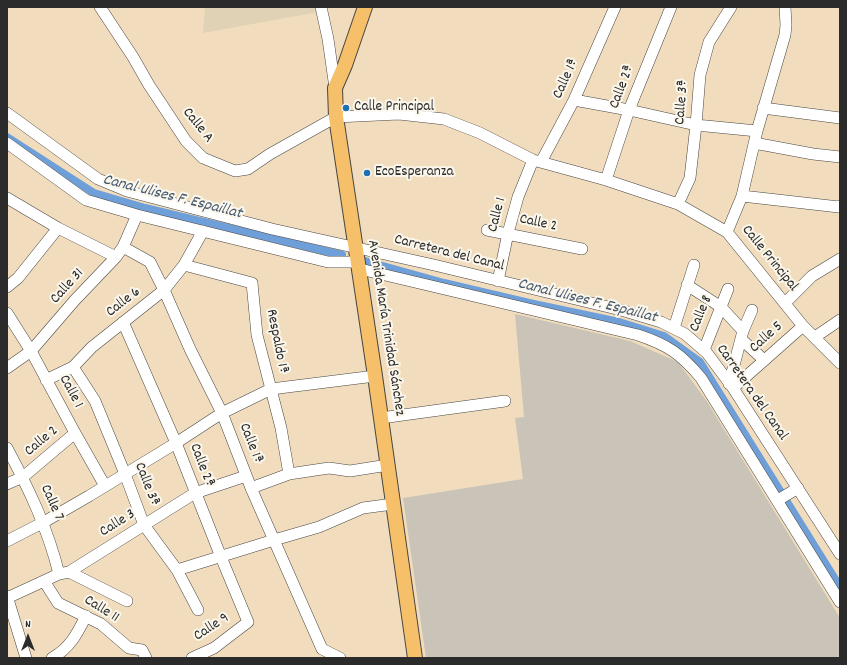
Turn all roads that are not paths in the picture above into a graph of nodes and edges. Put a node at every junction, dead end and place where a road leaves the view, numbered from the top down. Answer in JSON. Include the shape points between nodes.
{"nodes":[{"id":1,"x":100,"y":7,"type":"edge"},
{"id":2,"x":321,"y":7,"type":"edge"},
{"id":3,"x":365,"y":7,"type":"edge"},
{"id":4,"x":616,"y":7,"type":"edge"},
{"id":5,"x":671,"y":7,"type":"edge"},
{"id":6,"x":731,"y":7,"type":"edge"},
{"id":7,"x":785,"y":7,"type":"edge"},
{"id":8,"x":335,"y":88,"type":"junction"},
{"id":9,"x":574,"y":100,"type":"junction"},
{"id":10,"x":763,"y":108,"type":"junction"},
{"id":11,"x":630,"y":110,"type":"junction"},
{"id":12,"x":7,"y":113,"type":"edge"},
{"id":13,"x":336,"y":117,"type":"junction"},
{"id":14,"x":840,"y":118,"type":"edge"},
{"id":15,"x":696,"y":125,"type":"junction"},
{"id":16,"x":756,"y":131,"type":"junction"},
{"id":17,"x":7,"y":143,"type":"edge"},
{"id":18,"x":754,"y":143,"type":"junction"},
{"id":19,"x":840,"y":157,"type":"edge"},
{"id":20,"x":537,"y":161,"type":"junction"},
{"id":21,"x":606,"y":180,"type":"junction"},
{"id":22,"x":742,"y":196,"type":"junction"},
{"id":23,"x":7,"y":198,"type":"edge"},
{"id":24,"x":678,"y":204,"type":"junction"},
{"id":25,"x":840,"y":206,"type":"edge"},
{"id":26,"x":137,"y":215,"type":"junction"},
{"id":27,"x":58,"y":228,"type":"junction"},
{"id":28,"x":487,"y":230,"type":"dead end"},
{"id":29,"x":203,"y":231,"type":"junction"},
{"id":30,"x":727,"y":232,"type":"junction"},
{"id":31,"x":508,"y":233,"type":"junction"},
{"id":32,"x":122,"y":247,"type":"junction"},
{"id":33,"x":356,"y":247,"type":"junction"},
{"id":34,"x":582,"y":250,"type":"dead end"},
{"id":35,"x":116,"y":257,"type":"junction"},
{"id":36,"x":840,"y":259,"type":"edge"},
{"id":37,"x":184,"y":265,"type":"junction"},
{"id":38,"x":694,"y":265,"type":"dead end"},
{"id":39,"x":359,"y":266,"type":"junction"},
{"id":40,"x":498,"y":281,"type":"junction"},
{"id":41,"x":687,"y":285,"type":"junction"},
{"id":42,"x":7,"y":287,"type":"edge"},
{"id":43,"x":164,"y":290,"type":"junction"},
{"id":44,"x":728,"y":290,"type":"dead end"},
{"id":45,"x":784,"y":303,"type":"junction"},
{"id":46,"x":722,"y":307,"type":"junction"},
{"id":47,"x":752,"y":310,"type":"dead end"},
{"id":48,"x":7,"y":313,"type":"edge"},
{"id":49,"x":840,"y":320,"type":"edge"},
{"id":50,"x":123,"y":322,"type":"junction"},
{"id":51,"x":803,"y":326,"type":"junction"},
{"id":52,"x":674,"y":328,"type":"junction"},
{"id":53,"x":742,"y":335,"type":"junction"},
{"id":54,"x":815,"y":338,"type":"junction"},
{"id":55,"x":704,"y":350,"type":"junction"},
{"id":56,"x":31,"y":351,"type":"junction"},
{"id":57,"x":764,"y":360,"type":"junction"},
{"id":58,"x":840,"y":363,"type":"edge"},
{"id":59,"x":73,"y":367,"type":"junction"},
{"id":60,"x":7,"y":368,"type":"edge"},
{"id":61,"x":376,"y":376,"type":"junction"},
{"id":62,"x":46,"y":380,"type":"junction"},
{"id":63,"x":731,"y":386,"type":"junction"},
{"id":64,"x":271,"y":389,"type":"junction"},
{"id":65,"x":505,"y":402,"type":"dead end"},
{"id":66,"x":222,"y":413,"type":"junction"},
{"id":67,"x":381,"y":418,"type":"junction"},
{"id":68,"x":75,"y":433,"type":"junction"},
{"id":69,"x":176,"y":443,"type":"junction"},
{"id":70,"x":7,"y":448,"type":"edge"},
{"id":71,"x":388,"y":465,"type":"junction"},
{"id":72,"x":125,"y":474,"type":"junction"},
{"id":73,"x":289,"y":474,"type":"junction"},
{"id":74,"x":246,"y":476,"type":"junction"},
{"id":75,"x":23,"y":477,"type":"junction"},
{"id":76,"x":7,"y":484,"type":"edge"},
{"id":77,"x":105,"y":486,"type":"junction"},
{"id":78,"x":251,"y":488,"type":"junction"},
{"id":79,"x":795,"y":490,"type":"junction"},
{"id":80,"x":195,"y":493,"type":"junction"},
{"id":81,"x":779,"y":499,"type":"junction"},
{"id":82,"x":393,"y":504,"type":"junction"},
{"id":83,"x":44,"y":522,"type":"junction"},
{"id":84,"x":144,"y":525,"type":"junction"},
{"id":85,"x":274,"y":540,"type":"junction"},
{"id":86,"x":7,"y":541,"type":"edge"},
{"id":87,"x":840,"y":554,"type":"edge"},
{"id":88,"x":221,"y":558,"type":"junction"},
{"id":89,"x":177,"y":570,"type":"junction"},
{"id":90,"x":64,"y":573,"type":"junction"},
{"id":91,"x":44,"y":581,"type":"junction"},
{"id":92,"x":7,"y":597,"type":"edge"},
{"id":93,"x":127,"y":601,"type":"dead end"},
{"id":94,"x":840,"y":602,"type":"edge"},
{"id":95,"x":198,"y":610,"type":"dead end"},
{"id":96,"x":86,"y":616,"type":"junction"},
{"id":97,"x":248,"y":622,"type":"joint"},
{"id":98,"x":26,"y":658,"type":"edge"},
{"id":99,"x":52,"y":658,"type":"edge"},
{"id":100,"x":146,"y":658,"type":"edge"},
{"id":101,"x":192,"y":658,"type":"edge"},
{"id":102,"x":340,"y":658,"type":"edge"},
{"id":103,"x":415,"y":658,"type":"edge"}],
"edges":[{"from":1,"to":13,"type":"street","name":"Calle A","via":[[186,141],[203,158],[235,171],[248,169]]},
{"from":2,"to":8,"type":"street"},
{"from":3,"to":8,"type":"main road","name":"Avenida María Trinidad Sánchez"},
{"from":4,"to":9,"type":"street","name":"Calle 1ª"},
{"from":5,"to":11,"type":"street","name":"Calle 2ª"},
{"from":6,"to":15,"type":"street","name":"Calle 3ª","via":[[709,42],[700,75]]},
{"from":7,"to":10,"type":"street","via":[[784,35]]},
{"from":8,"to":13,"type":"main road","name":"Avenida María Trinidad Sánchez"},
{"from":9,"to":11,"type":"street"},
{"from":9,"to":20,"type":"street","name":"Calle 1ª"},
{"from":10,"to":14,"type":"street"},
{"from":10,"to":16,"type":"street"},
{"from":11,"to":15,"type":"street"},
{"from":11,"to":21,"type":"street","name":"Calle 2ª"},
{"from":12,"to":33,"type":"street","name":"Carretera del Canal","via":[[92,176],[105,182],[126,190],[272,229]]},
{"from":13,"to":20,"type":"street","name":"Calle Principal","via":[[399,114],[444,119],[480,133]]},
{"from":13,"to":33,"type":"main road","name":"Avenida María Trinidad Sánchez"},
{"from":15,"to":16,"type":"street"},
{"from":15,"to":24,"type":"street","name":"Calle 3ª","via":[[690,178]]},
{"from":16,"to":18,"type":"street"},
{"from":17,"to":26,"type":"street","via":[[86,200]]},
{"from":18,"to":19,"type":"street"},
{"from":18,"to":22,"type":"street"},
{"from":20,"to":21,"type":"street","name":"Calle Principal"},
{"from":20,"to":31,"type":"street","name":"Calle 1","via":[[518,197]]},
{"from":21,"to":24,"type":"street","name":"Calle Principal"},
{"from":22,"to":25,"type":"street"},
{"from":22,"to":30,"type":"street"},
{"from":23,"to":27,"type":"street"},
{"from":24,"to":30,"type":"street","name":"Calle Principal"},
{"from":26,"to":29,"type":"street"},
{"from":26,"to":32,"type":"street","name":"Calle 31"},
{"from":27,"to":35,"type":"street"},
{"from":27,"to":42,"type":"street","via":[[18,278]]},
{"from":28,"to":31,"type":"street","name":"Calle 2"},
{"from":29,"to":37,"type":"street","name":"Calle 6"},
{"from":29,"to":39,"type":"street","via":[[328,262]]},
{"from":30,"to":45,"type":"street","name":"Calle Principal"},
{"from":31,"to":34,"type":"street","name":"Calle 2"},
{"from":31,"to":40,"type":"street","name":"Calle 1"},
{"from":32,"to":35,"type":"street","name":"Calle 31"},
{"from":32,"to":43,"type":"street","name":"Calle 1ª","via":[[150,262]]},
{"from":33,"to":39,"type":"main road","name":"Avenida María Trinidad Sánchez"},
{"from":33,"to":40,"type":"street","name":"Carretera del Canal"},
{"from":35,"to":56,"type":"street","name":"Calle 31"},
{"from":36,"to":45,"type":"street","via":[[812,276]]},
{"from":37,"to":43,"type":"street","name":"Calle 6"},
{"from":37,"to":64,"type":"street","name":"Respaldo 1ª","via":[[252,283],[257,335]]},
{"from":38,"to":41,"type":"street"},
{"from":39,"to":61,"type":"main road","name":"Avenida María Trinidad Sánchez"},
{"from":39,"to":81,"type":"street","via":[[659,342],[676,352],[701,378]]},
{"from":40,"to":52,"type":"street","name":"Carretera del Canal","via":[[621,310]]},
{"from":41,"to":46,"type":"street"},
{"from":41,"to":52,"type":"street"},
{"from":43,"to":50,"type":"street","name":"Calle 6"},
{"from":43,"to":66,"type":"street","name":"Calle 1ª"},
{"from":44,"to":46,"type":"street","name":"Calle 8"},
{"from":45,"to":51,"type":"street","name":"Calle Principal"},
{"from":46,"to":53,"type":"street"},
{"from":46,"to":55,"type":"street","name":"Calle 8"},
{"from":47,"to":53,"type":"street"},
{"from":48,"to":56,"type":"street","name":"Calle 1"},
{"from":49,"to":54,"type":"street"},
{"from":50,"to":59,"type":"street","name":"Calle 6","via":[[92,347]]},
{"from":50,"to":69,"type":"street","name":"Calle 2ª"},
{"from":51,"to":54,"type":"street","name":"Calle Principal"},
{"from":51,"to":57,"type":"street","name":"Calle 5"},
{"from":52,"to":55,"type":"street","name":"Carretera del Canal"},
{"from":53,"to":57,"type":"street"},
{"from":53,"to":63,"type":"street"},
{"from":54,"to":58,"type":"street","name":"Calle Principal"},
{"from":55,"to":63,"type":"street","name":"Carretera del Canal"},
{"from":56,"to":60,"type":"street","name":"Calle 31"},
{"from":56,"to":62,"type":"street","name":"Calle 1"},
{"from":57,"to":63,"type":"street","name":"Calle 5"},
{"from":59,"to":62,"type":"street","name":"Calle 6"},
{"from":59,"to":72,"type":"street","name":"Calle 3ª","via":[[95,401]]},
{"from":61,"to":64,"type":"street"},
{"from":61,"to":67,"type":"main road","name":"Avenida María Trinidad Sánchez"},
{"from":62,"to":68,"type":"street","name":"Calle 1"},
{"from":63,"to":79,"type":"street","name":"Carretera del Canal"},
{"from":64,"to":66,"type":"street"},
{"from":64,"to":73,"type":"street","name":"Respaldo 1ª"},
{"from":65,"to":67,"type":"street"},
{"from":66,"to":69,"type":"street"},
{"from":66,"to":74,"type":"street","name":"Calle 1ª"},
{"from":67,"to":71,"type":"main road","name":"Avenida María Trinidad Sánchez"},
{"from":68,"to":75,"type":"street","name":"Calle 2"},
{"from":68,"to":77,"type":"street","name":"Calle 1"},
{"from":69,"to":72,"type":"street"},
{"from":69,"to":80,"type":"street","name":"Calle 2ª"},
{"from":70,"to":75,"type":"street","name":"Calle 7"},
{"from":71,"to":73,"type":"street","via":[[350,471],[329,468]]},
{"from":71,"to":82,"type":"main road","name":"Avenida María Trinidad Sánchez"},
{"from":72,"to":77,"type":"street"},
{"from":72,"to":84,"type":"street","name":"Calle 3ª"},
{"from":73,"to":78,"type":"street"},
{"from":74,"to":78,"type":"street","name":"Calle 1ª"},
{"from":74,"to":80,"type":"street","name":"Calle 3"},
{"from":75,"to":76,"type":"street","name":"Calle 2"},
{"from":75,"to":83,"type":"street","name":"Calle 7"},
{"from":77,"to":83,"type":"street"},
{"from":78,"to":85,"type":"street","name":"Calle 1ª"},
{"from":79,"to":81,"type":"street"},
{"from":79,"to":87,"type":"street","name":"Carretera del Canal"},
{"from":80,"to":84,"type":"street","name":"Calle 3"},
{"from":80,"to":88,"type":"street","name":"Calle 2ª"},
{"from":81,"to":94,"type":"street"},
{"from":82,"to":85,"type":"street","via":[[363,508],[319,527]]},
{"from":82,"to":103,"type":"main road","name":"Avenida María Trinidad Sánchez"},
{"from":83,"to":86,"type":"street"},
{"from":83,"to":90,"type":"street","name":"Calle 7"},
{"from":84,"to":89,"type":"street","name":"Calle 3ª"},
{"from":84,"to":90,"type":"street","name":"Calle 3"},
{"from":85,"to":88,"type":"street"},
{"from":85,"to":102,"type":"street","name":"Calle 1ª","via":[[322,649]]},
{"from":88,"to":89,"type":"street"},
{"from":88,"to":97,"type":"street","name":"Calle 2ª"},
{"from":89,"to":95,"type":"street","name":"Calle 3ª"},
{"from":90,"to":91,"type":"street","name":"Calle 3"},
{"from":90,"to":93,"type":"street"},
{"from":91,"to":92,"type":"street","name":"Calle 3"},
{"from":91,"to":96,"type":"street","name":"Calle 11","via":[[58,603]]},
{"from":92,"to":98,"type":"street"},
{"from":96,"to":99,"type":"street","via":[[76,636],[62,652]]},
{"from":96,"to":100,"type":"street","name":"Calle 11","via":[[101,624],[129,648],[142,650]]},
{"from":97,"to":101,"type":"street","name":"Calle 9","via":[[214,648]]}]}
